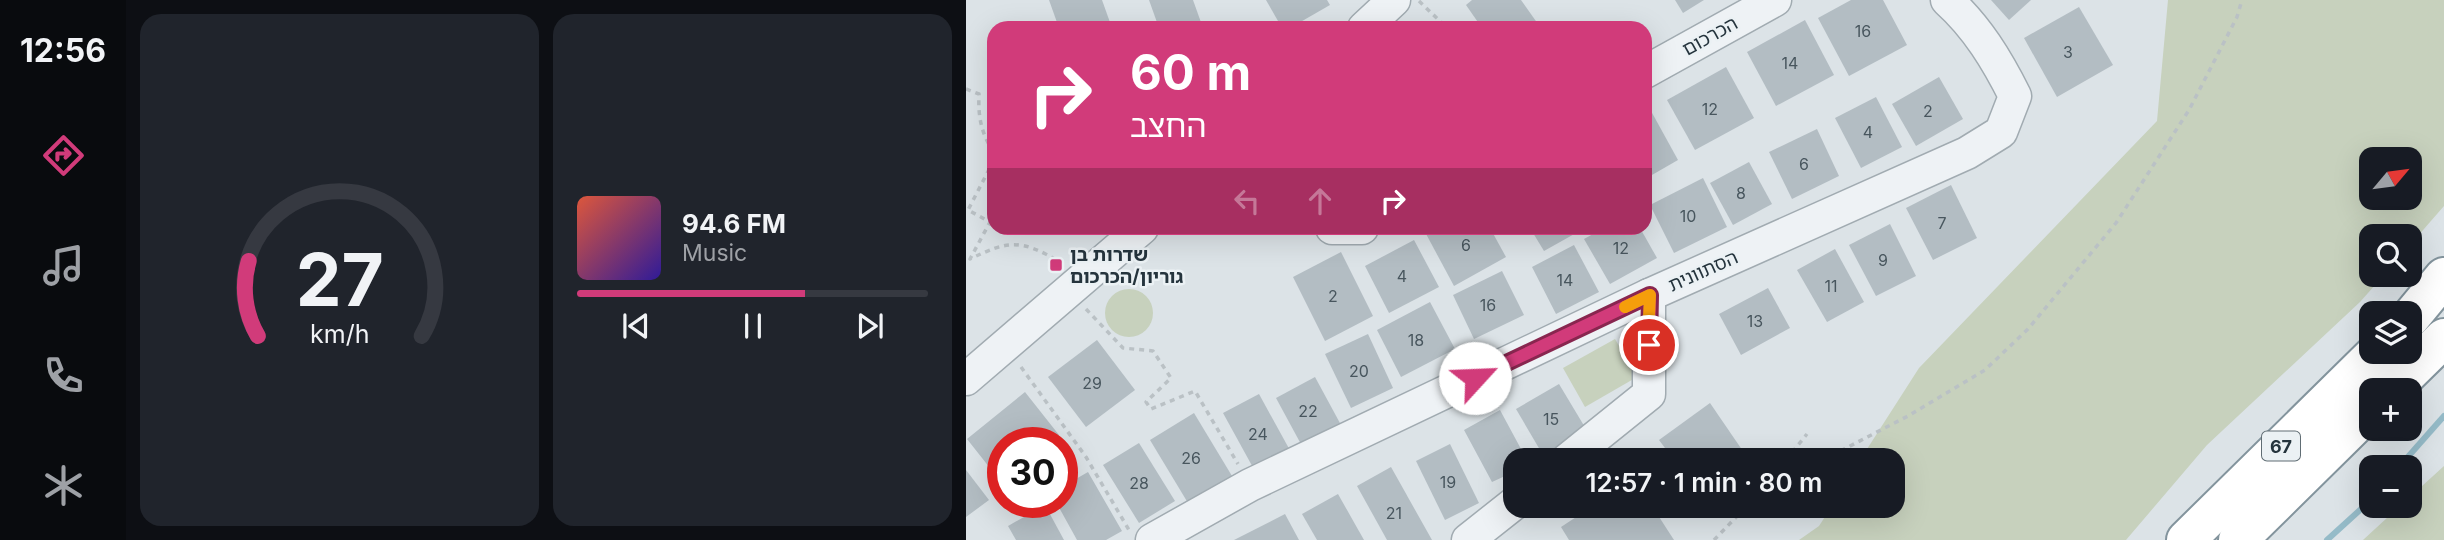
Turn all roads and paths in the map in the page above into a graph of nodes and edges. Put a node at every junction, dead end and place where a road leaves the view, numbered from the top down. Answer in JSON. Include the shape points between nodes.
{"nodes":[{"id":1,"x":1394,"y":0,"type":"edge"},
{"id":2,"x":1418,"y":0,"type":"edge"},
{"id":3,"x":1775,"y":0,"type":"edge"},
{"id":4,"x":1947,"y":0,"type":"edge"},
{"id":5,"x":2242,"y":0,"type":"edge"},
{"id":6,"x":1372,"y":21,"type":"edge"},
{"id":7,"x":1440,"y":21,"type":"edge"},
{"id":8,"x":1652,"y":68,"type":"edge"},
{"id":9,"x":966,"y":89,"type":"edge"},
{"id":10,"x":987,"y":142,"type":"edge"},
{"id":11,"x":987,"y":173,"type":"edge"},
{"id":12,"x":987,"y":220,"type":"edge"},
{"id":13,"x":987,"y":228,"type":"edge"},
{"id":14,"x":1134,"y":235,"type":"edge"},
{"id":15,"x":2444,"y":277,"type":"edge"},
{"id":16,"x":1077,"y":284,"type":"junction"},
{"id":17,"x":1650,"y":295,"type":"junction"},
{"id":18,"x":2422,"y":304,"type":"edge"},
{"id":19,"x":2444,"y":338,"type":"edge"},
{"id":20,"x":1006,"y":345,"type":"junction"},
{"id":21,"x":2364,"y":364,"type":"edge"},
{"id":22,"x":2403,"y":378,"type":"edge"},
{"id":23,"x":966,"y":379,"type":"edge"},
{"id":24,"x":2359,"y":422,"type":"edge"},
{"id":25,"x":1807,"y":434,"type":"dead end"},
{"id":26,"x":1582,"y":448,"type":"edge"},
{"id":27,"x":1796,"y":448,"type":"edge"},
{"id":28,"x":1846,"y":448,"type":"edge"},
{"id":29,"x":1250,"y":485,"type":"junction"},
{"id":30,"x":1503,"y":512,"type":"edge"},
{"id":31,"x":1735,"y":518,"type":"edge"},
{"id":32,"x":1135,"y":540,"type":"edge"},
{"id":33,"x":1152,"y":540,"type":"edge"},
{"id":34,"x":1468,"y":540,"type":"edge"},
{"id":35,"x":1714,"y":540,"type":"edge"},
{"id":36,"x":2186,"y":540,"type":"edge"},
{"id":37,"x":2238,"y":540,"type":"edge"}],
"edges":[{"from":1,"to":6,"type":"street"},
{"from":2,"to":7,"type":"path"},
{"from":3,"to":8,"type":"street","name":"הכרכום"},
{"from":4,"to":17,"type":"street","name":"הסתוונית","via":[[1996,59],[2015,96],[2001,132],[1968,153]]},
{"from":5,"to":28,"type":"path","via":[[2189,110],[2116,223],[2028,329],[1985,370]]},
{"from":9,"to":10,"type":"path","via":[[979,94],[978,116]]},
{"from":11,"to":12,"type":"path","via":[[968,210]]},
{"from":13,"to":16,"type":"path","via":[[970,259],[1003,243],[1040,250]]},
{"from":14,"to":16,"type":"street"},
{"from":15,"to":18,"type":"highway"},
{"from":16,"to":20,"type":"street"},
{"from":16,"to":29,"type":"path","via":[[1123,348],[1153,352],[1171,378],[1146,402],[1151,409],[1195,391]]},
{"from":17,"to":26,"type":"street","via":[[1649,394]]},
{"from":17,"to":29,"type":"street","name":"הסתוונית"},
{"from":19,"to":22,"type":"highway"},
{"from":20,"to":23,"type":"street"},
{"from":20,"to":32,"type":"path","via":[[1086,457]]},
{"from":21,"to":36,"type":"highway","number":"67"},
{"from":24,"to":37,"type":"highway","number":"67"},
{"from":25,"to":27,"type":"path"},
{"from":29,"to":33,"type":"street","name":"הסתוונית"},
{"from":30,"to":34,"type":"street"},
{"from":31,"to":35,"type":"path"}]}
